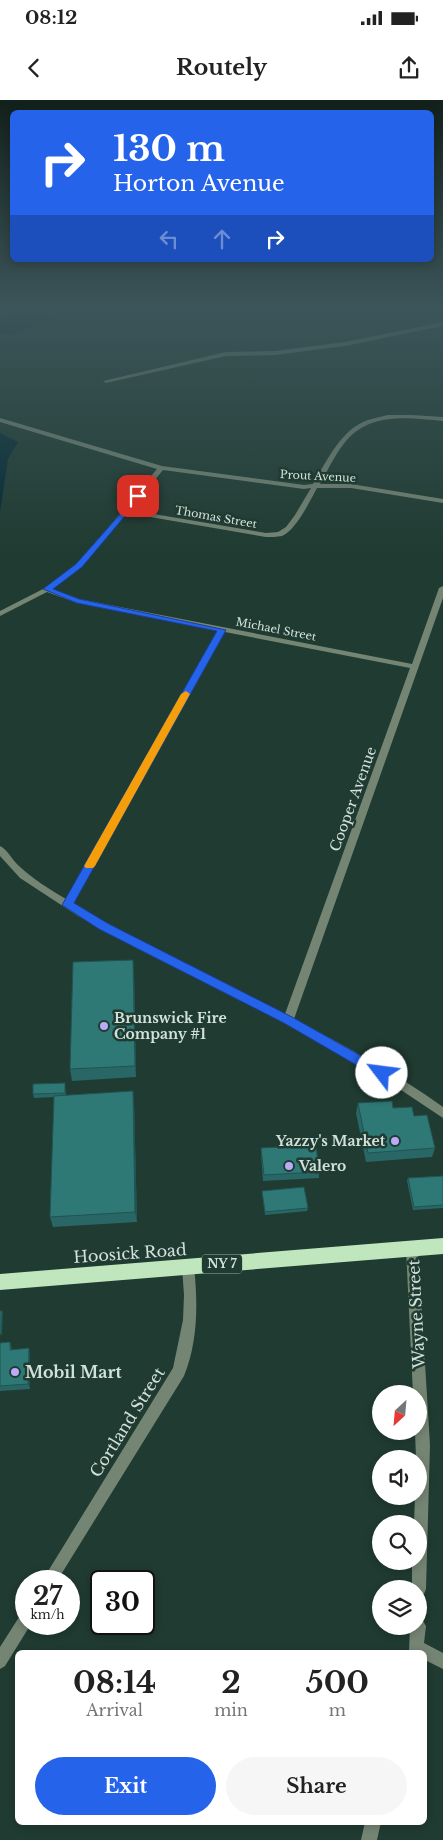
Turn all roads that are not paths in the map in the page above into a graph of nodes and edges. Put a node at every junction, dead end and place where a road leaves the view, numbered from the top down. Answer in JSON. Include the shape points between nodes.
{"nodes":[{"id":1,"x":443,"y":419,"type":"edge"},
{"id":2,"x":0,"y":420,"type":"edge"},
{"id":3,"x":161,"y":468,"type":"junction"},
{"id":4,"x":315,"y":486,"type":"junction"},
{"id":5,"x":443,"y":501,"type":"edge"},
{"id":6,"x":126,"y":511,"type":"junction"},
{"id":7,"x":443,"y":588,"type":"edge"},
{"id":8,"x":47,"y":589,"type":"junction"},
{"id":9,"x":0,"y":614,"type":"edge"},
{"id":10,"x":222,"y":630,"type":"junction"},
{"id":11,"x":415,"y":667,"type":"junction"},
{"id":12,"x":0,"y":849,"type":"edge"},
{"id":13,"x":67,"y":905,"type":"junction"},
{"id":14,"x":288,"y":1020,"type":"junction"},
{"id":15,"x":443,"y":1113,"type":"edge"},
{"id":16,"x":443,"y":1246,"type":"edge"},
{"id":17,"x":412,"y":1249,"type":"junction"},
{"id":18,"x":188,"y":1267,"type":"junction"},
{"id":19,"x":0,"y":1282,"type":"edge"},
{"id":20,"x":56,"y":1570,"type":"edge"},
{"id":21,"x":419,"y":1580,"type":"edge"},
{"id":22,"x":16,"y":1635,"type":"edge"},
{"id":23,"x":417,"y":1635,"type":"edge"},
{"id":24,"x":416,"y":1650,"type":"edge"},
{"id":25,"x":427,"y":1654,"type":"edge"},
{"id":26,"x":0,"y":1661,"type":"edge"},
{"id":27,"x":443,"y":1661,"type":"edge"},
{"id":28,"x":372,"y":1825,"type":"edge"},
{"id":29,"x":369,"y":1840,"type":"edge"}],
"edges":[{"from":1,"to":4,"type":"street","via":[[404,416],[378,418],[360,424],[331,456]]},
{"from":2,"to":3,"type":"street","name":"Prout Avenue"},
{"from":3,"to":4,"type":"street","name":"Prout Avenue"},
{"from":3,"to":6,"type":"street"},
{"from":4,"to":5,"type":"street","name":"Prout Avenue","via":[[351,486]]},
{"from":4,"to":6,"type":"street","name":"Thomas Street","via":[[296,518],[284,532],[274,536]]},
{"from":6,"to":8,"type":"street","via":[[79,566]]},
{"from":7,"to":11,"type":"street","name":"Cooper Avenue"},
{"from":8,"to":9,"type":"street"},
{"from":8,"to":10,"type":"street","name":"Michael Street","via":[[77,601]]},
{"from":10,"to":11,"type":"street","name":"Michael Street"},
{"from":10,"to":13,"type":"street"},
{"from":11,"to":14,"type":"street","name":"Cooper Avenue"},
{"from":12,"to":13,"type":"street","via":[[28,879]]},
{"from":13,"to":14,"type":"street"},
{"from":14,"to":15,"type":"street","via":[[413,1091]]},
{"from":16,"to":17,"type":"highway","name":"Hoosick Road","number":"NY 7"},
{"from":17,"to":18,"type":"highway","name":"Hoosick Road","number":"NY 7"},
{"from":17,"to":21,"type":"street","name":"Wayne Street","via":[[423,1445]]},
{"from":18,"to":19,"type":"highway","name":"Hoosick Road","number":"NY 7"},
{"from":18,"to":20,"type":"street","name":"Cortland Street","via":[[192,1298],[189,1336],[179,1372]]},
{"from":22,"to":26,"type":"street"},
{"from":23,"to":24,"type":"street"},
{"from":25,"to":27,"type":"street"},
{"from":28,"to":29,"type":"street"}]}
